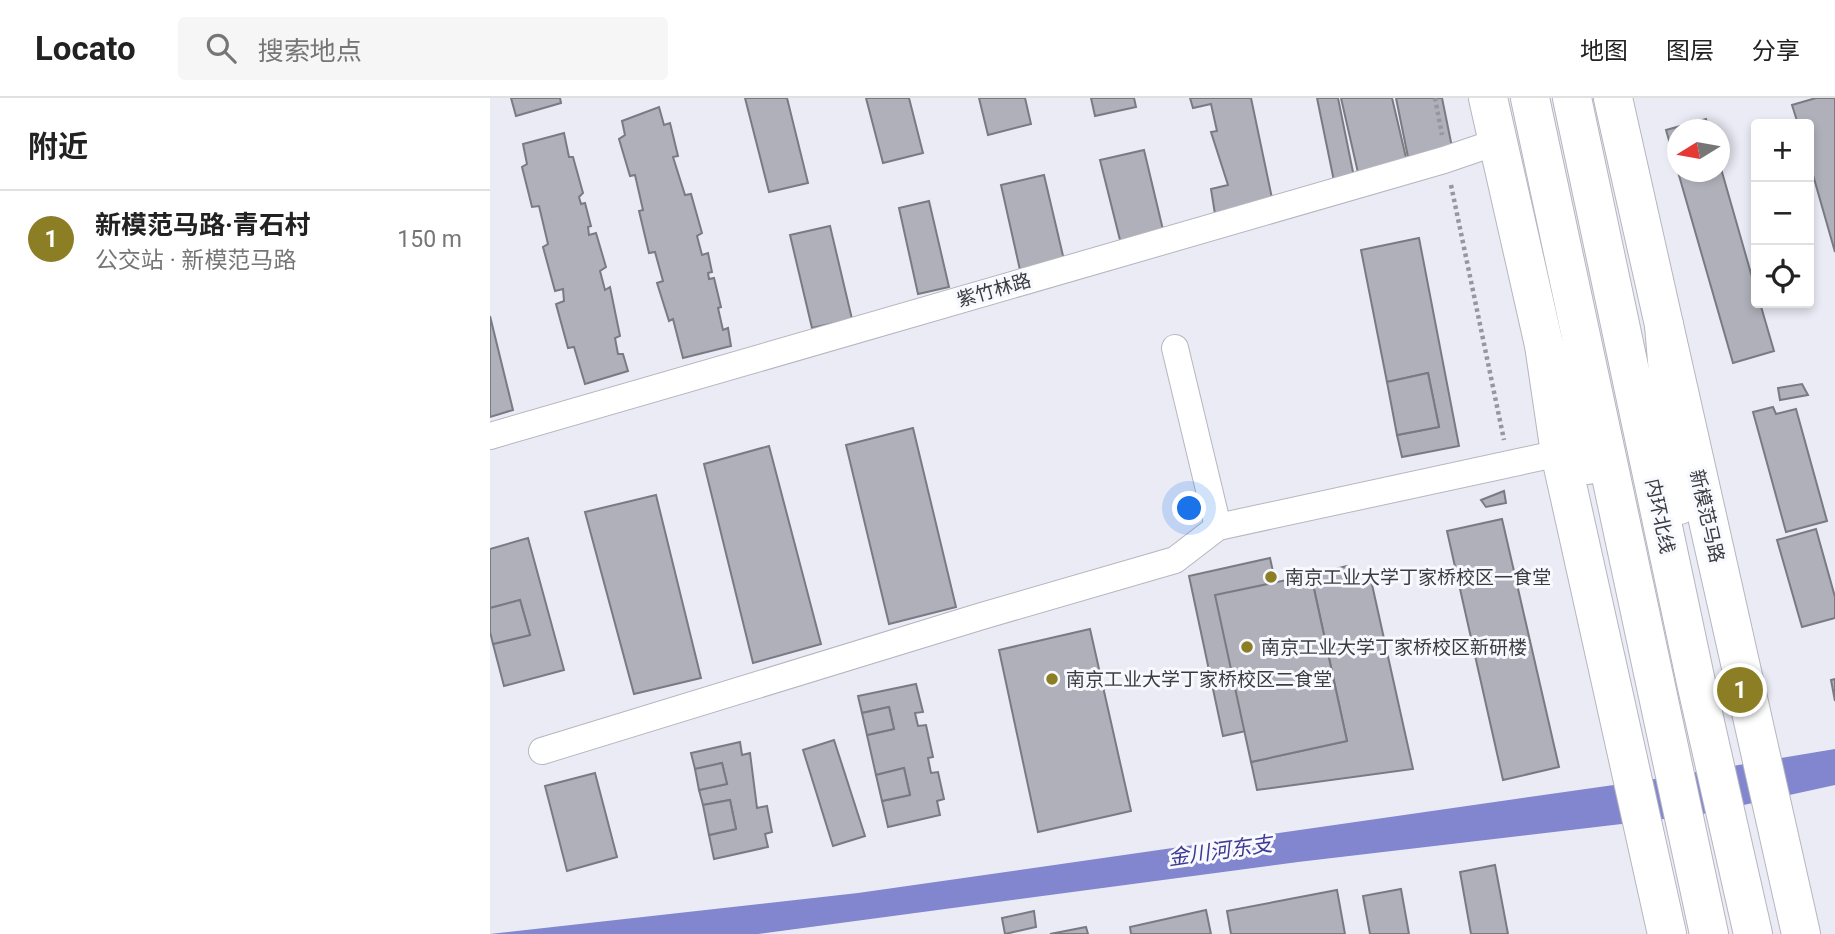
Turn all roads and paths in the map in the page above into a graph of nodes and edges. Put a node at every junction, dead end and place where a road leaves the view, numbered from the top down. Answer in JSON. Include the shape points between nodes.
{"nodes":[{"id":1,"x":1433,"y":98,"type":"edge"},
{"id":2,"x":1488,"y":98,"type":"edge"},
{"id":3,"x":1530,"y":98,"type":"edge"},
{"id":4,"x":1572,"y":98,"type":"edge"},
{"id":5,"x":1613,"y":98,"type":"edge"},
{"id":6,"x":1497,"y":142,"type":"junction"},
{"id":7,"x":1444,"y":160,"type":"junction"},
{"id":8,"x":1454,"y":198,"type":"dead end"},
{"id":9,"x":1664,"y":325,"type":"junction"},
{"id":10,"x":1544,"y":345,"type":"junction"},
{"id":11,"x":1175,"y":348,"type":"dead end"},
{"id":12,"x":490,"y":436,"type":"edge"},
{"id":13,"x":1560,"y":453,"type":"junction"},
{"id":14,"x":1509,"y":465,"type":"junction"},
{"id":15,"x":1218,"y":527,"type":"junction"},
{"id":16,"x":1635,"y":594,"type":"junction"},
{"id":17,"x":1694,"y":676,"type":"junction"},
{"id":18,"x":542,"y":751,"type":"dead end"},
{"id":19,"x":1667,"y":934,"type":"edge"},
{"id":20,"x":1709,"y":934,"type":"edge"},
{"id":21,"x":1753,"y":934,"type":"edge"},
{"id":22,"x":1801,"y":934,"type":"edge"}],
"edges":[{"from":1,"to":7,"type":"path"},
{"from":2,"to":6,"type":"main road"},
{"from":3,"to":16,"type":"main road"},
{"from":4,"to":17,"type":"main road","name":"内环北线"},
{"from":5,"to":9,"type":"main road","name":"新模范马路"},
{"from":6,"to":7,"type":"street","name":"紫竹林路"},
{"from":6,"to":10,"type":"main road"},
{"from":7,"to":12,"type":"street","name":"紫竹林路"},
{"from":8,"to":14,"type":"path"},
{"from":9,"to":17,"type":"main road"},
{"from":9,"to":22,"type":"main road","name":"新模范马路"},
{"from":10,"to":13,"type":"main road"},
{"from":10,"to":16,"type":"main road"},
{"from":11,"to":15,"type":"street"},
{"from":13,"to":14,"type":"street"},
{"from":13,"to":19,"type":"main road"},
{"from":14,"to":15,"type":"street"},
{"from":15,"to":18,"type":"street","via":[[1175,560]]},
{"from":16,"to":20,"type":"main road"},
{"from":17,"to":21,"type":"main road","name":"内环北线"}]}
